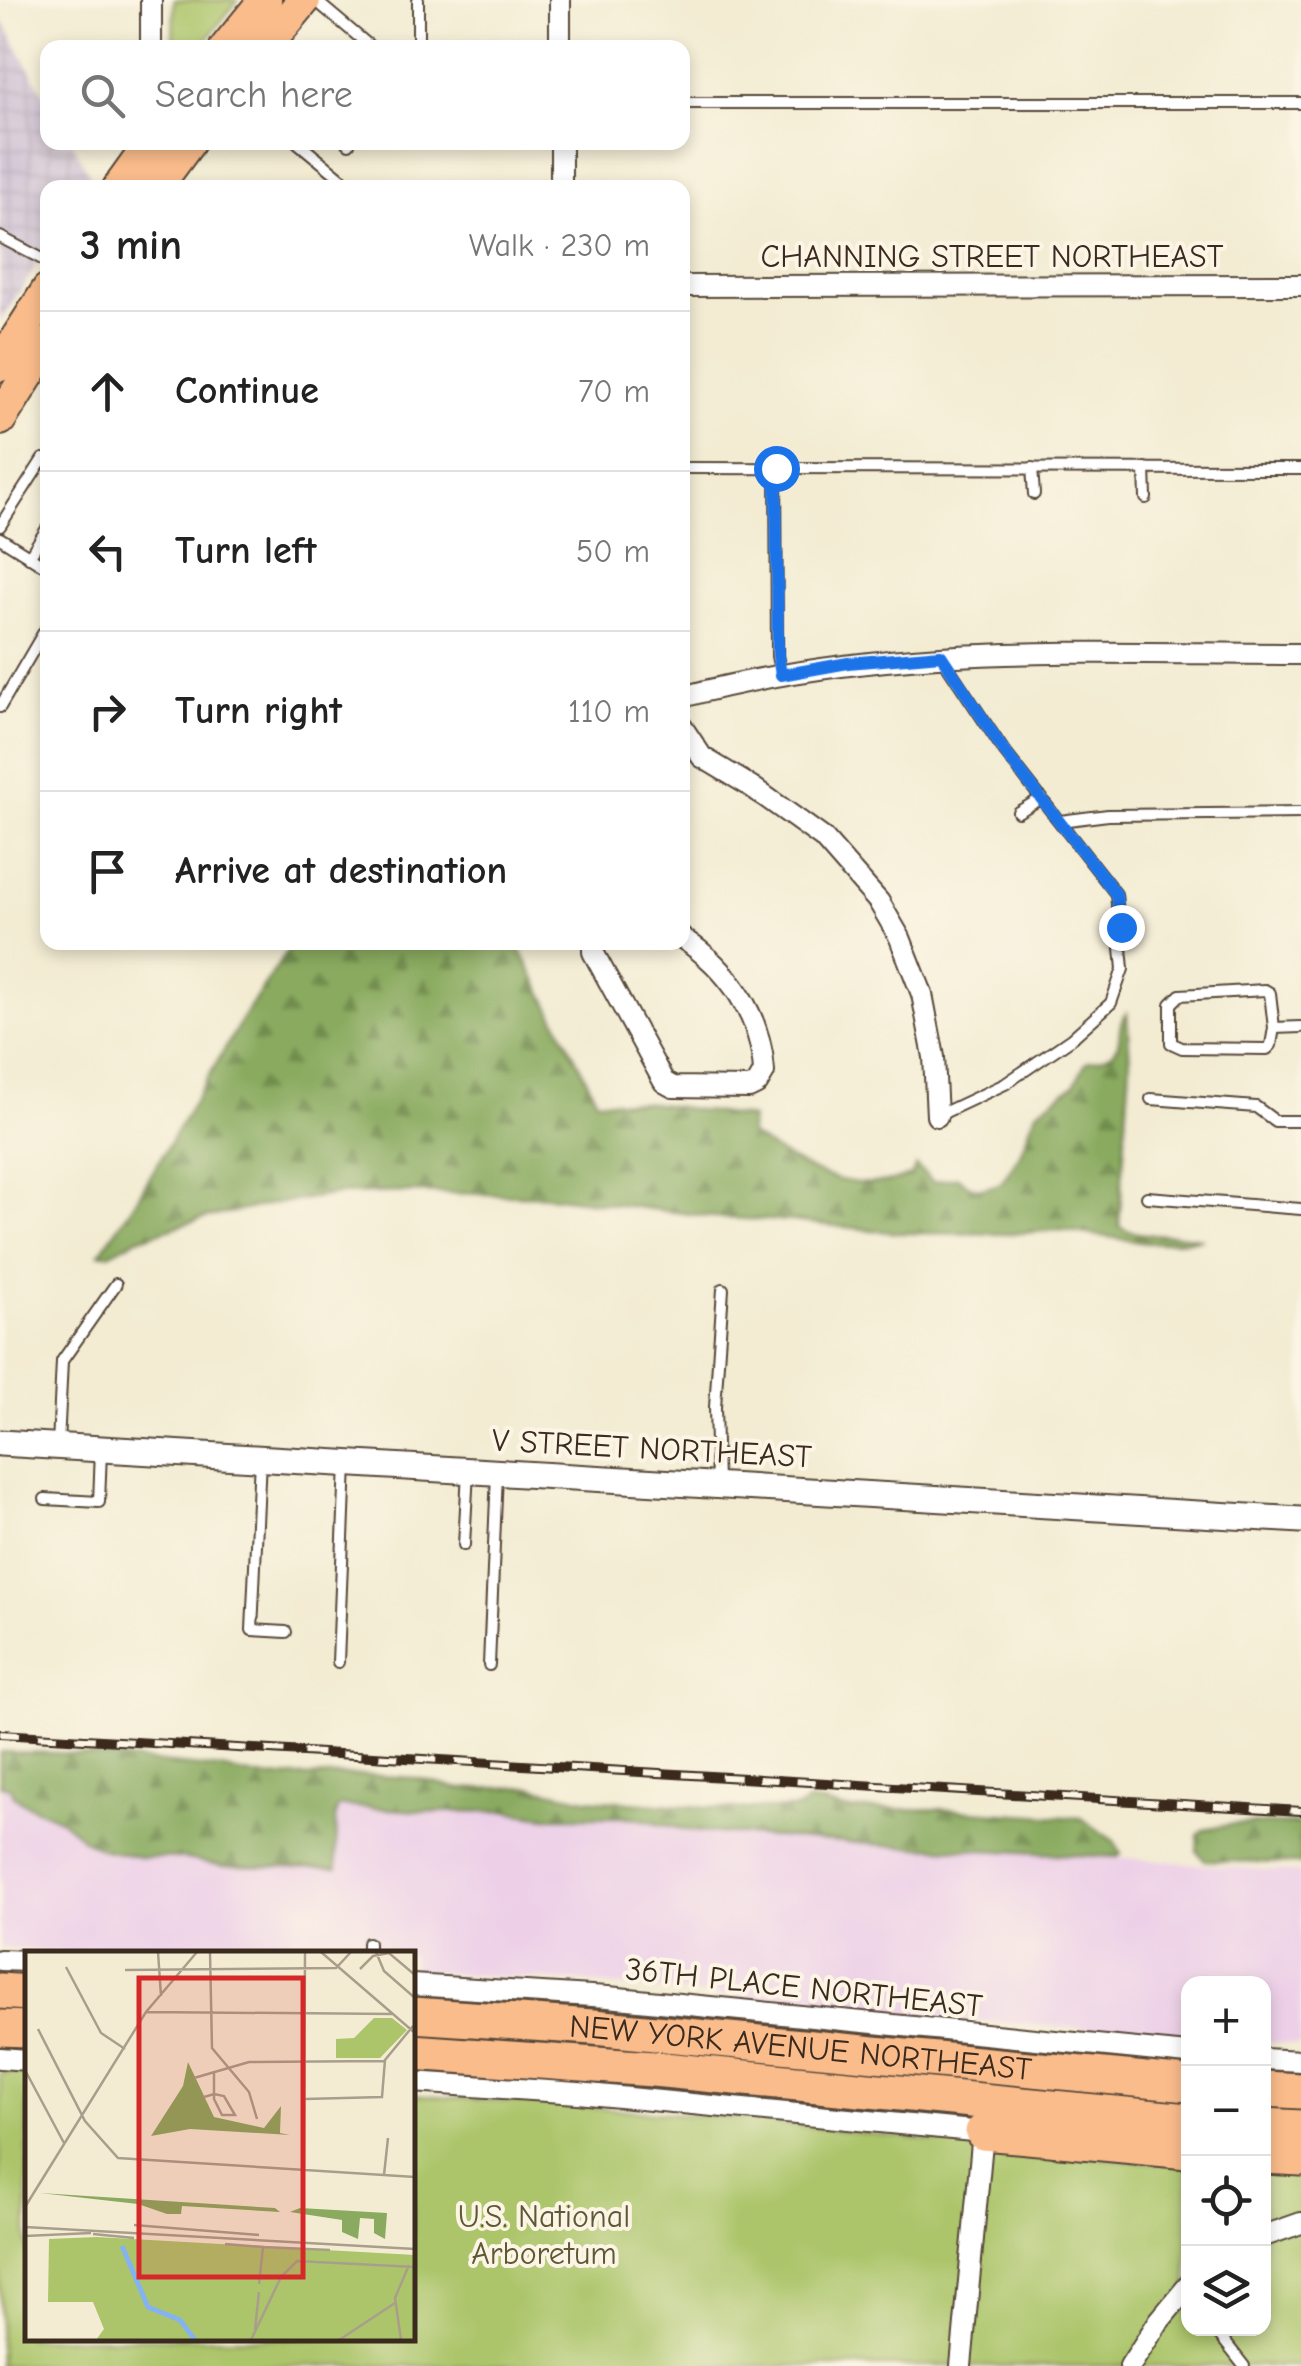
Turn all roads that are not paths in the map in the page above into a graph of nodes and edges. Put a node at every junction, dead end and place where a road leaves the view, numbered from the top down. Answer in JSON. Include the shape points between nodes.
{"nodes":[{"id":1,"x":150,"y":0,"type":"edge"},
{"id":2,"x":265,"y":0,"type":"edge"},
{"id":3,"x":304,"y":0,"type":"edge"},
{"id":4,"x":315,"y":0,"type":"edge"},
{"id":5,"x":418,"y":0,"type":"edge"},
{"id":6,"x":560,"y":0,"type":"edge"},
{"id":7,"x":150,"y":40,"type":"edge"},
{"id":8,"x":232,"y":40,"type":"edge"},
{"id":9,"x":271,"y":40,"type":"edge"},
{"id":10,"x":362,"y":40,"type":"edge"},
{"id":11,"x":418,"y":40,"type":"edge"},
{"id":12,"x":560,"y":40,"type":"edge"},
{"id":13,"x":690,"y":102,"type":"edge"},
{"id":14,"x":1301,"y":103,"type":"edge"},
{"id":15,"x":168,"y":150,"type":"edge"},
{"id":16,"x":173,"y":150,"type":"edge"},
{"id":17,"x":307,"y":150,"type":"edge"},
{"id":18,"x":560,"y":150,"type":"edge"},
{"id":19,"x":129,"y":180,"type":"edge"},
{"id":20,"x":160,"y":180,"type":"edge"},
{"id":21,"x":341,"y":180,"type":"edge"},
{"id":22,"x":561,"y":180,"type":"edge"},
{"id":23,"x":0,"y":238,"type":"edge"},
{"id":24,"x":40,"y":258,"type":"edge"},
{"id":25,"x":690,"y":286,"type":"edge"},
{"id":26,"x":1301,"y":286,"type":"edge"},
{"id":27,"x":40,"y":302,"type":"edge"},
{"id":28,"x":40,"y":356,"type":"edge"},
{"id":29,"x":0,"y":365,"type":"edge"},
{"id":30,"x":0,"y":418,"type":"edge"},
{"id":31,"x":40,"y":465,"type":"edge"},
{"id":32,"x":690,"y":468,"type":"edge"},
{"id":33,"x":776,"y":468,"type":"junction"},
{"id":34,"x":1032,"y":468,"type":"junction"},
{"id":35,"x":1145,"y":468,"type":"junction"},
{"id":36,"x":1301,"y":469,"type":"edge"},
{"id":37,"x":1034,"y":494,"type":"dead end"},
{"id":38,"x":1146,"y":498,"type":"dead end"},
{"id":39,"x":0,"y":526,"type":"edge"},
{"id":40,"x":0,"y":538,"type":"edge"},
{"id":41,"x":40,"y":539,"type":"edge"},
{"id":42,"x":29,"y":556,"type":"junction"},
{"id":43,"x":40,"y":563,"type":"edge"},
{"id":44,"x":40,"y":638,"type":"edge"},
{"id":45,"x":1301,"y":654,"type":"edge"},
{"id":46,"x":941,"y":655,"type":"junction"},
{"id":47,"x":781,"y":675,"type":"junction"},
{"id":48,"x":690,"y":696,"type":"edge"},
{"id":49,"x":0,"y":706,"type":"edge"},
{"id":50,"x":692,"y":757,"type":"edge"},
{"id":51,"x":1042,"y":798,"type":"junction"},
{"id":52,"x":1018,"y":812,"type":"dead end"},
{"id":53,"x":1301,"y":813,"type":"edge"},
{"id":54,"x":1060,"y":820,"type":"junction"},
{"id":55,"x":690,"y":943,"type":"edge"},
{"id":56,"x":594,"y":950,"type":"edge"},
{"id":57,"x":1301,"y":1027,"type":"edge"},
{"id":58,"x":1274,"y":1028,"type":"junction"},
{"id":59,"x":1151,"y":1099,"type":"dead end"},
{"id":60,"x":937,"y":1116,"type":"joint"},
{"id":61,"x":1301,"y":1120,"type":"edge"},
{"id":62,"x":1147,"y":1197,"type":"dead end"},
{"id":63,"x":1301,"y":1210,"type":"edge"},
{"id":64,"x":116,"y":1284,"type":"dead end"},
{"id":65,"x":723,"y":1289,"type":"dead end"},
{"id":66,"x":58,"y":1446,"type":"junction"},
{"id":67,"x":102,"y":1449,"type":"junction"},
{"id":68,"x":1,"y":1450,"type":"edge"},
{"id":69,"x":260,"y":1458,"type":"junction"},
{"id":70,"x":346,"y":1463,"type":"junction"},
{"id":71,"x":468,"y":1470,"type":"junction"},
{"id":72,"x":498,"y":1472,"type":"junction"},
{"id":73,"x":716,"y":1484,"type":"junction"},
{"id":74,"x":44,"y":1498,"type":"dead end"},
{"id":75,"x":1301,"y":1520,"type":"edge"},
{"id":76,"x":464,"y":1544,"type":"dead end"},
{"id":77,"x":286,"y":1632,"type":"dead end"},
{"id":78,"x":338,"y":1662,"type":"dead end"},
{"id":79,"x":489,"y":1665,"type":"dead end"},
{"id":80,"x":0,"y":1960,"type":"edge"},
{"id":81,"x":25,"y":1962,"type":"edge"},
{"id":82,"x":415,"y":1984,"type":"edge"},
{"id":83,"x":0,"y":1991,"type":"edge"},
{"id":84,"x":25,"y":1993,"type":"edge"},
{"id":85,"x":415,"y":2015,"type":"edge"},
{"id":86,"x":0,"y":2028,"type":"edge"},
{"id":87,"x":25,"y":2029,"type":"edge"},
{"id":88,"x":415,"y":2052,"type":"edge"},
{"id":89,"x":1181,"y":2053,"type":"edge"},
{"id":90,"x":0,"y":2058,"type":"edge"},
{"id":91,"x":1271,"y":2059,"type":"edge"},
{"id":92,"x":25,"y":2060,"type":"edge"},
{"id":93,"x":1301,"y":2061,"type":"edge"},
{"id":94,"x":415,"y":2082,"type":"edge"},
{"id":95,"x":1181,"y":2083,"type":"edge"},
{"id":96,"x":1271,"y":2090,"type":"edge"},
{"id":97,"x":1301,"y":2092,"type":"edge"},
{"id":98,"x":1181,"y":2120,"type":"edge"},
{"id":99,"x":1271,"y":2126,"type":"edge"},
{"id":100,"x":1301,"y":2128,"type":"edge"},
{"id":101,"x":982,"y":2132,"type":"junction"},
{"id":102,"x":1181,"y":2149,"type":"edge"},
{"id":103,"x":1271,"y":2156,"type":"edge"},
{"id":104,"x":1301,"y":2158,"type":"edge"},
{"id":105,"x":1301,"y":2224,"type":"edge"},
{"id":106,"x":1271,"y":2234,"type":"edge"},
{"id":107,"x":1181,"y":2300,"type":"edge"},
{"id":108,"x":1220,"y":2336,"type":"edge"},
{"id":109,"x":962,"y":2366,"type":"edge"},
{"id":110,"x":1130,"y":2366,"type":"edge"},
{"id":111,"x":1244,"y":2366,"type":"edge"}],
"edges":[{"from":1,"to":7,"type":"street"},
{"from":2,"to":8,"type":"main road"},
{"from":3,"to":9,"type":"main road"},
{"from":4,"to":10,"type":"lane"},
{"from":5,"to":11,"type":"lane"},
{"from":6,"to":12,"type":"street"},
{"from":13,"to":14,"type":"lane"},
{"from":15,"to":19,"type":"main road"},
{"from":16,"to":20,"type":"main road"},
{"from":17,"to":21,"type":"lane"},
{"from":18,"to":22,"type":"street"},
{"from":23,"to":24,"type":"lane"},
{"from":25,"to":26,"type":"street","name":"CHANNING STREET NORTHEAST"},
{"from":27,"to":29,"type":"main road"},
{"from":28,"to":30,"type":"main road"},
{"from":31,"to":39,"type":"lane"},
{"from":32,"to":33,"type":"lane"},
{"from":33,"to":34,"type":"lane"},
{"from":33,"to":47,"type":"lane"},
{"from":34,"to":35,"type":"lane"},
{"from":34,"to":37,"type":"lane"},
{"from":35,"to":36,"type":"lane"},
{"from":35,"to":38,"type":"lane"},
{"from":40,"to":42,"type":"lane"},
{"from":41,"to":42,"type":"lane"},
{"from":42,"to":43,"type":"lane"},
{"from":44,"to":49,"type":"lane"},
{"from":45,"to":46,"type":"street"},
{"from":46,"to":47,"type":"street"},
{"from":46,"to":51,"type":"lane"},
{"from":47,"to":48,"type":"street"},
{"from":50,"to":60,"type":"street","via":[[752,786],[823,838],[878,902],[922,994]]},
{"from":51,"to":52,"type":"lane"},
{"from":51,"to":54,"type":"lane"},
{"from":53,"to":54,"type":"lane"},
{"from":54,"to":60,"type":"lane","via":[[1116,894],[1122,969],[1111,1002],[1004,1084]]},
{"from":55,"to":56,"type":"street","via":[[724,973],[756,1025],[764,1072],[749,1088],[664,1082]]},
{"from":57,"to":58,"type":"lane"},
{"from":58,"to":58,"type":"lane","via":[[1265,990],[1180,995],[1170,1004],[1171,1043],[1182,1048],[1266,1048]]},
{"from":59,"to":61,"type":"lane","via":[[1256,1106],[1274,1120]]},
{"from":62,"to":63,"type":"lane"},
{"from":64,"to":66,"type":"lane","via":[[62,1360]]},
{"from":65,"to":73,"type":"lane"},
{"from":66,"to":67,"type":"street","name":"V STREET NORTHEAST"},
{"from":66,"to":68,"type":"street","name":"V STREET NORTHEAST"},
{"from":67,"to":69,"type":"street","name":"V STREET NORTHEAST"},
{"from":67,"to":74,"type":"lane","via":[[99,1502]]},
{"from":69,"to":70,"type":"street","name":"V STREET NORTHEAST"},
{"from":69,"to":77,"type":"lane","via":[[252,1630]]},
{"from":70,"to":71,"type":"street","name":"V STREET NORTHEAST"},
{"from":70,"to":78,"type":"lane"},
{"from":71,"to":72,"type":"street","name":"V STREET NORTHEAST"},
{"from":71,"to":76,"type":"lane"},
{"from":72,"to":73,"type":"street","name":"V STREET NORTHEAST"},
{"from":72,"to":79,"type":"lane"},
{"from":73,"to":75,"type":"street","name":"V STREET NORTHEAST"},
{"from":80,"to":81,"type":"street"},
{"from":82,"to":89,"type":"street","name":"36TH PLACE NORTHEAST"},
{"from":83,"to":84,"type":"highway"},
{"from":85,"to":95,"type":"highway","name":"NEW YORK AVENUE NORTHEAST"},
{"from":86,"to":87,"type":"highway"},
{"from":88,"to":98,"type":"highway","name":"NEW YORK AVENUE NORTHEAST"},
{"from":90,"to":92,"type":"street"},
{"from":91,"to":93,"type":"street"},
{"from":94,"to":101,"type":"street"},
{"from":96,"to":97,"type":"highway"},
{"from":99,"to":100,"type":"highway"},
{"from":101,"to":102,"type":"highway"},
{"from":101,"to":109,"type":"street"},
{"from":103,"to":104,"type":"highway"},
{"from":105,"to":106,"type":"street"},
{"from":107,"to":110,"type":"street"},
{"from":108,"to":111,"type":"lane"}]}
